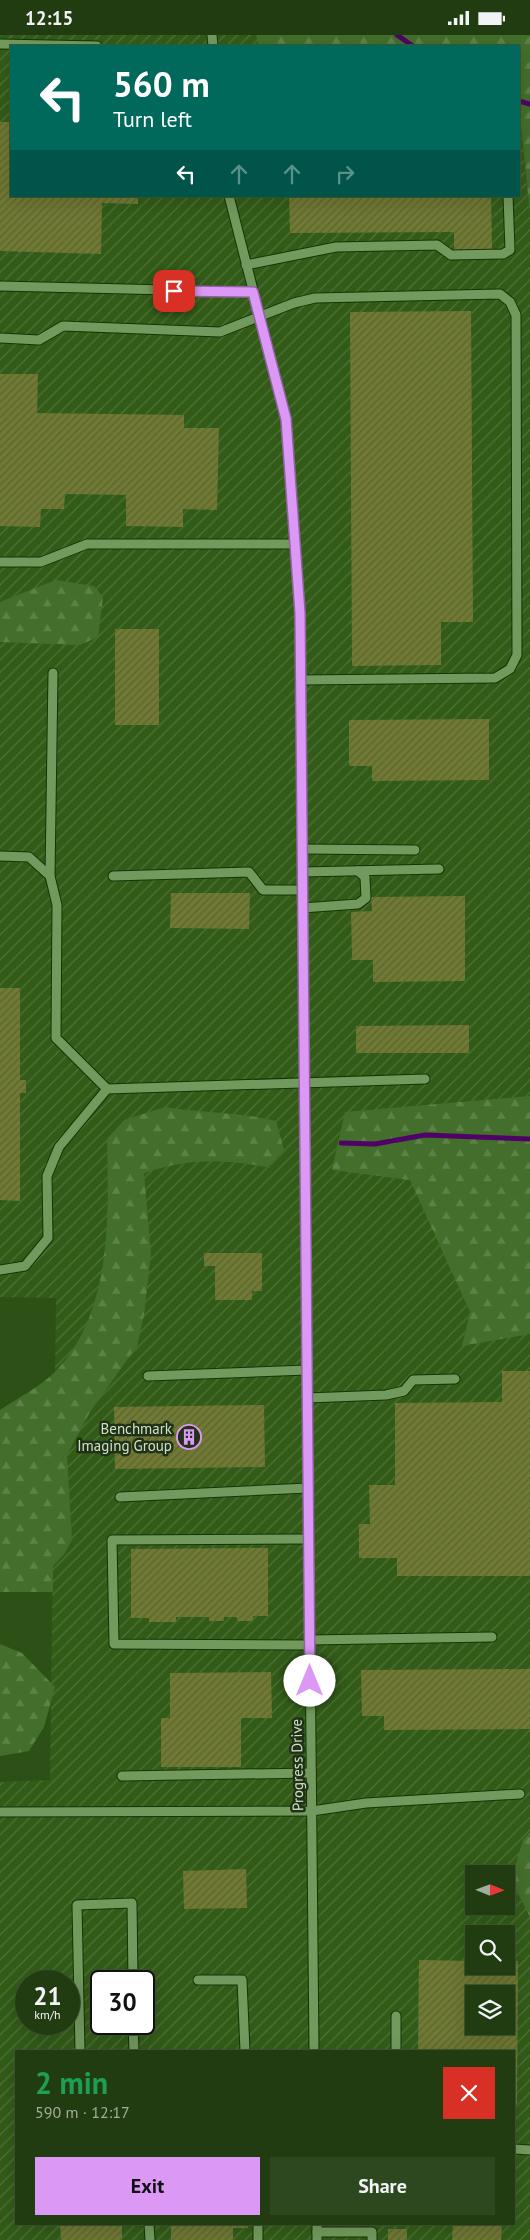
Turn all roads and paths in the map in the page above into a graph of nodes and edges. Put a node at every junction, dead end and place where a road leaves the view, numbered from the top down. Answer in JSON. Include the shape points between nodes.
{"nodes":[{"id":1,"x":229,"y":197,"type":"edge"},
{"id":2,"x":508,"y":197,"type":"edge"},
{"id":3,"x":246,"y":265,"type":"junction"},
{"id":4,"x":0,"y":285,"type":"edge"},
{"id":5,"x":253,"y":292,"type":"junction"},
{"id":6,"x":259,"y":316,"type":"junction"},
{"id":7,"x":0,"y":338,"type":"edge"},
{"id":8,"x":294,"y":544,"type":"junction"},
{"id":9,"x":0,"y":562,"type":"edge"},
{"id":10,"x":52,"y":673,"type":"dead end"},
{"id":11,"x":300,"y":680,"type":"junction"},
{"id":12,"x":302,"y":849,"type":"junction"},
{"id":13,"x":415,"y":851,"type":"dead end"},
{"id":14,"x":0,"y":856,"type":"edge"},
{"id":15,"x":439,"y":869,"type":"dead end"},
{"id":16,"x":302,"y":871,"type":"junction"},
{"id":17,"x":358,"y":871,"type":"junction"},
{"id":18,"x":50,"y":876,"type":"junction"},
{"id":19,"x":113,"y":876,"type":"dead end"},
{"id":20,"x":302,"y":890,"type":"junction"},
{"id":21,"x":302,"y":908,"type":"junction"},
{"id":22,"x":425,"y":1079,"type":"dead end"},
{"id":23,"x":304,"y":1083,"type":"junction"},
{"id":24,"x":107,"y":1089,"type":"junction"},
{"id":25,"x":0,"y":1270,"type":"edge"},
{"id":26,"x":307,"y":1370,"type":"junction"},
{"id":27,"x":148,"y":1376,"type":"dead end"},
{"id":28,"x":455,"y":1379,"type":"dead end"},
{"id":29,"x":307,"y":1398,"type":"junction"},
{"id":30,"x":308,"y":1488,"type":"junction"},
{"id":31,"x":120,"y":1497,"type":"dead end"},
{"id":32,"x":309,"y":1539,"type":"junction"},
{"id":33,"x":492,"y":1637,"type":"dead end"},
{"id":34,"x":310,"y":1642,"type":"junction"},
{"id":35,"x":311,"y":1773,"type":"junction"},
{"id":36,"x":122,"y":1776,"type":"dead end"},
{"id":37,"x":520,"y":1795,"type":"dead end"},
{"id":38,"x":312,"y":1811,"type":"junction"},
{"id":39,"x":0,"y":1812,"type":"edge"},
{"id":40,"x":133,"y":1970,"type":"edge"},
{"id":41,"x":198,"y":1981,"type":"dead end"},
{"id":42,"x":396,"y":2016,"type":"dead end"},
{"id":43,"x":133,"y":2035,"type":"edge"},
{"id":44,"x":80,"y":2050,"type":"edge"},
{"id":45,"x":134,"y":2050,"type":"edge"},
{"id":46,"x":245,"y":2050,"type":"edge"},
{"id":47,"x":314,"y":2050,"type":"edge"},
{"id":48,"x":396,"y":2050,"type":"edge"},
{"id":49,"x":515,"y":2149,"type":"edge"},
{"id":50,"x":530,"y":2149,"type":"edge"},
{"id":51,"x":149,"y":2225,"type":"edge"},
{"id":52,"x":258,"y":2225,"type":"edge"},
{"id":53,"x":317,"y":2232,"type":"edge"},
{"id":54,"x":372,"y":2236,"type":"edge"},
{"id":55,"x":150,"y":2240,"type":"edge"},
{"id":56,"x":258,"y":2240,"type":"edge"}],
"edges":[{"from":1,"to":3,"type":"street","name":"Progress Drive"},
{"from":2,"to":3,"type":"street","via":[[510,250],[502,254],[451,255],[437,245],[336,247]]},
{"from":3,"to":5,"type":"street","name":"Progress Drive"},
{"from":4,"to":5,"type":"street"},
{"from":5,"to":6,"type":"street","name":"Progress Drive"},
{"from":6,"to":7,"type":"street","via":[[220,332],[63,326],[38,340]]},
{"from":6,"to":8,"type":"street","name":"Progress Drive","via":[[286,419]]},
{"from":6,"to":11,"type":"street","via":[[315,298],[500,294],[510,302],[516,315],[517,655],[510,669],[495,678]]},
{"from":8,"to":9,"type":"street","via":[[87,544],[41,562]]},
{"from":8,"to":11,"type":"street","name":"Progress Drive","via":[[300,613]]},
{"from":10,"to":18,"type":"street"},
{"from":11,"to":12,"type":"street","name":"Progress Drive"},
{"from":12,"to":13,"type":"street"},
{"from":12,"to":16,"type":"street","name":"Progress Drive"},
{"from":14,"to":18,"type":"street","via":[[29,857]]},
{"from":15,"to":17,"type":"street"},
{"from":16,"to":17,"type":"street"},
{"from":16,"to":20,"type":"street","name":"Progress Drive"},
{"from":17,"to":21,"type":"street","via":[[365,877],[366,898],[358,904]]},
{"from":18,"to":24,"type":"street","via":[[57,905],[56,1038]]},
{"from":19,"to":20,"type":"street","via":[[249,873],[262,890]]},
{"from":20,"to":21,"type":"street","name":"Progress Drive"},
{"from":21,"to":23,"type":"street","name":"Progress Drive"},
{"from":22,"to":23,"type":"street"},
{"from":23,"to":24,"type":"street"},
{"from":23,"to":26,"type":"street","name":"Progress Drive"},
{"from":24,"to":25,"type":"street","via":[[59,1147],[47,1175],[48,1238],[25,1266]]},
{"from":26,"to":27,"type":"street"},
{"from":26,"to":29,"type":"street","name":"Progress Drive"},
{"from":28,"to":29,"type":"street","via":[[413,1380],[404,1391],[386,1395]]},
{"from":29,"to":30,"type":"street","name":"Progress Drive"},
{"from":30,"to":31,"type":"street"},
{"from":30,"to":32,"type":"street","name":"Progress Drive"},
{"from":32,"to":34,"type":"street","name":"Progress Drive"},
{"from":32,"to":34,"type":"street","via":[[112,1540],[114,1644]]},
{"from":33,"to":34,"type":"street"},
{"from":34,"to":35,"type":"street","name":"Progress Drive"},
{"from":35,"to":36,"type":"street"},
{"from":35,"to":38,"type":"street","name":"Progress Drive"},
{"from":37,"to":38,"type":"street","via":[[366,1803]]},
{"from":38,"to":39,"type":"street"},
{"from":38,"to":47,"type":"street","name":"Progress Drive"},
{"from":40,"to":44,"type":"street","via":[[132,1903],[77,1905]]},
{"from":41,"to":46,"type":"street","via":[[242,1980]]},
{"from":42,"to":48,"type":"street"},
{"from":43,"to":45,"type":"street"},
{"from":49,"to":50,"type":"street"},
{"from":51,"to":55,"type":"street"},
{"from":52,"to":56,"type":"street"},
{"from":53,"to":54,"type":"street"}]}
